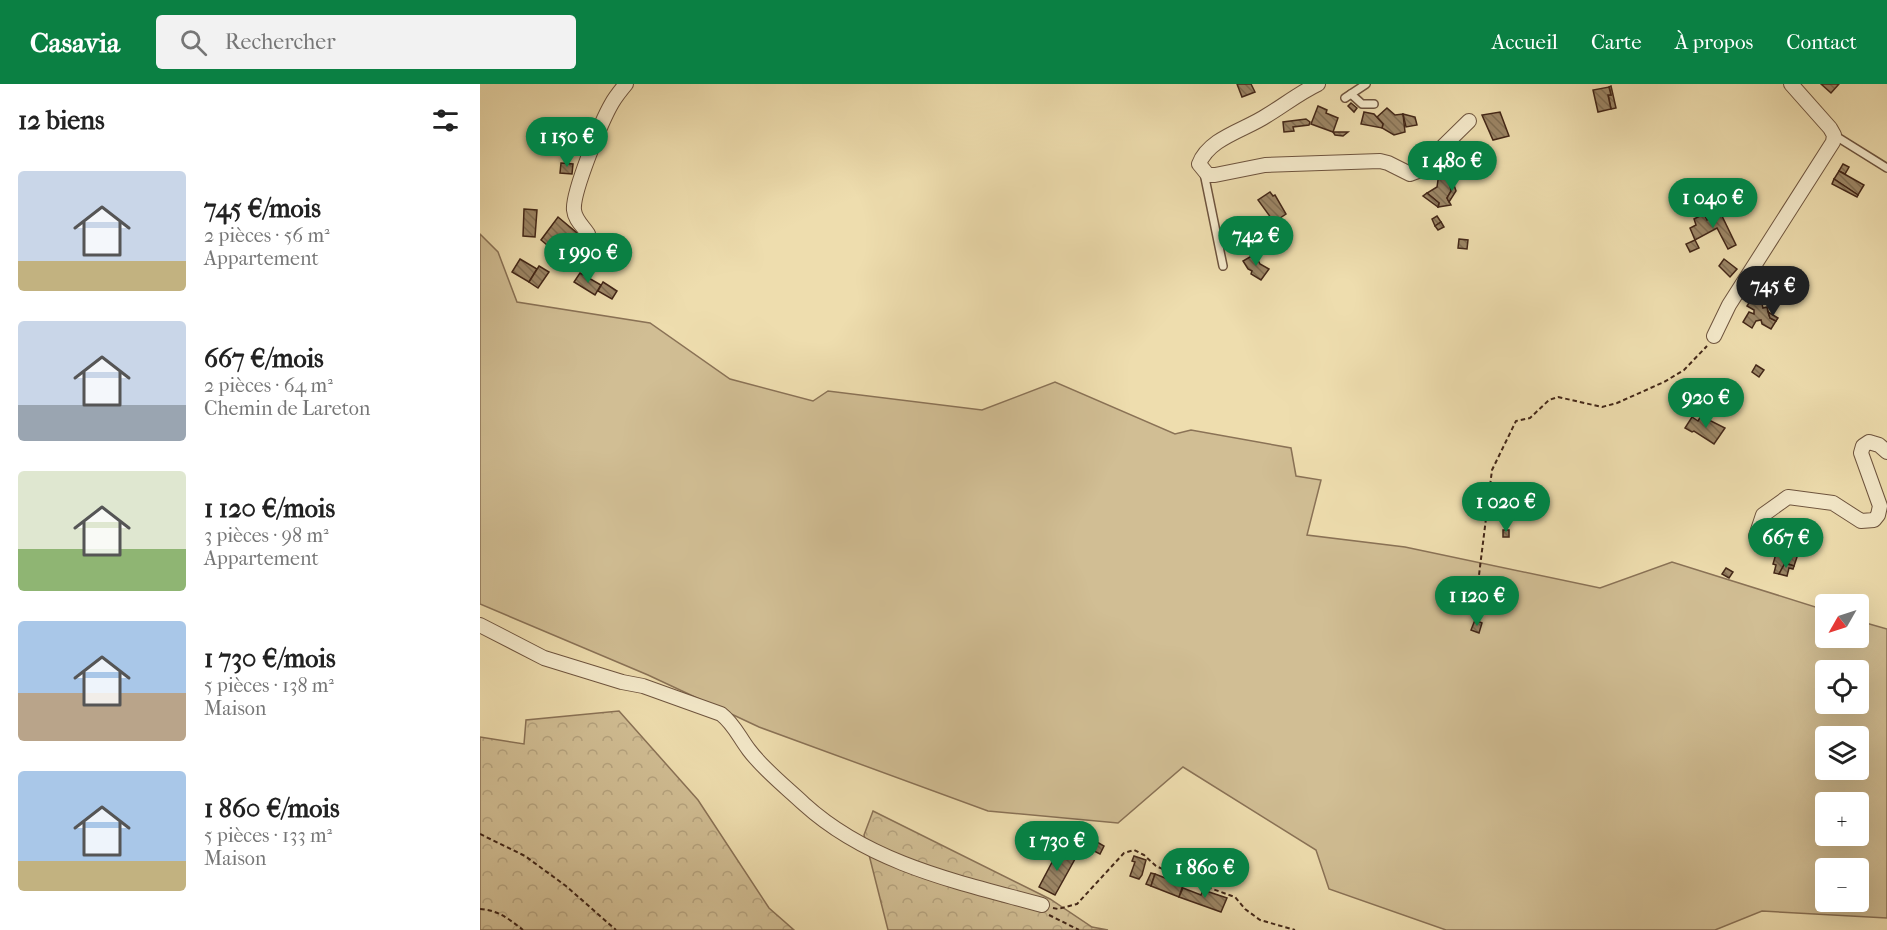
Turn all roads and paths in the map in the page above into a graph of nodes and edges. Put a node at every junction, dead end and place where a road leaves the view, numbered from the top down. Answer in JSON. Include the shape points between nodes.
{"nodes":[{"id":1,"x":626,"y":84,"type":"edge"},
{"id":2,"x":1318,"y":84,"type":"edge"},
{"id":3,"x":1366,"y":84,"type":"edge"},
{"id":4,"x":1791,"y":84,"type":"edge"},
{"id":5,"x":1374,"y":104,"type":"dead end"},
{"id":6,"x":1469,"y":121,"type":"dead end"},
{"id":7,"x":1834,"y":135,"type":"junction"},
{"id":8,"x":1887,"y":168,"type":"edge"},
{"id":9,"x":1203,"y":171,"type":"junction"},
{"id":10,"x":588,"y":234,"type":"joint"},
{"id":11,"x":549,"y":261,"type":"dead end"},
{"id":12,"x":1223,"y":266,"type":"dead end"},
{"id":13,"x":1714,"y":336,"type":"joint"},
{"id":14,"x":1887,"y":452,"type":"edge"},
{"id":15,"x":1756,"y":536,"type":"dead end"},
{"id":16,"x":1460,"y":594,"type":"dead end"},
{"id":17,"x":480,"y":625,"type":"edge"},
{"id":18,"x":480,"y":834,"type":"edge"},
{"id":19,"x":1037,"y":904,"type":"junction"},
{"id":20,"x":480,"y":909,"type":"edge"},
{"id":21,"x":522,"y":930,"type":"edge"},
{"id":22,"x":616,"y":930,"type":"edge"},
{"id":23,"x":1079,"y":930,"type":"edge"},
{"id":24,"x":1295,"y":930,"type":"edge"}],
"edges":[{"from":1,"to":10,"type":"street","via":[[601,124],[578,190],[574,208]]},
{"from":2,"to":9,"type":"street","via":[[1218,143],[1202,156],[1199,164]]},
{"from":3,"to":5,"type":"lane","via":[[1348,96],[1362,104]]},
{"from":4,"to":7,"type":"street"},
{"from":6,"to":9,"type":"street","via":[[1418,171],[1410,174],[1380,161],[1264,165],[1215,175]]},
{"from":7,"to":8,"type":"lane"},
{"from":7,"to":13,"type":"street","via":[[1829,149],[1729,305]]},
{"from":9,"to":12,"type":"lane"},
{"from":10,"to":11,"type":"path","via":[[597,244],[601,261],[596,270],[585,271]]},
{"from":13,"to":16,"type":"path","via":[[1684,370],[1617,403],[1602,407],[1558,397],[1530,418],[1516,421],[1492,470],[1479,575],[1473,590]]},
{"from":14,"to":15,"type":"street","via":[[1869,442],[1861,453],[1880,506],[1874,520],[1862,521],[1833,503],[1788,497],[1763,515]]},
{"from":17,"to":19,"type":"street","via":[[544,658],[643,686],[721,714],[749,751],[823,821],[894,860],[941,878]]},
{"from":18,"to":22,"type":"path","via":[[525,856],[566,885]]},
{"from":19,"to":23,"type":"path","via":[[1034,906]]},
{"from":19,"to":24,"type":"path","via":[[1058,909],[1077,904],[1124,853],[1134,850],[1156,866],[1235,897],[1260,920]]},
{"from":20,"to":21,"type":"path","via":[[492,910]]}]}
